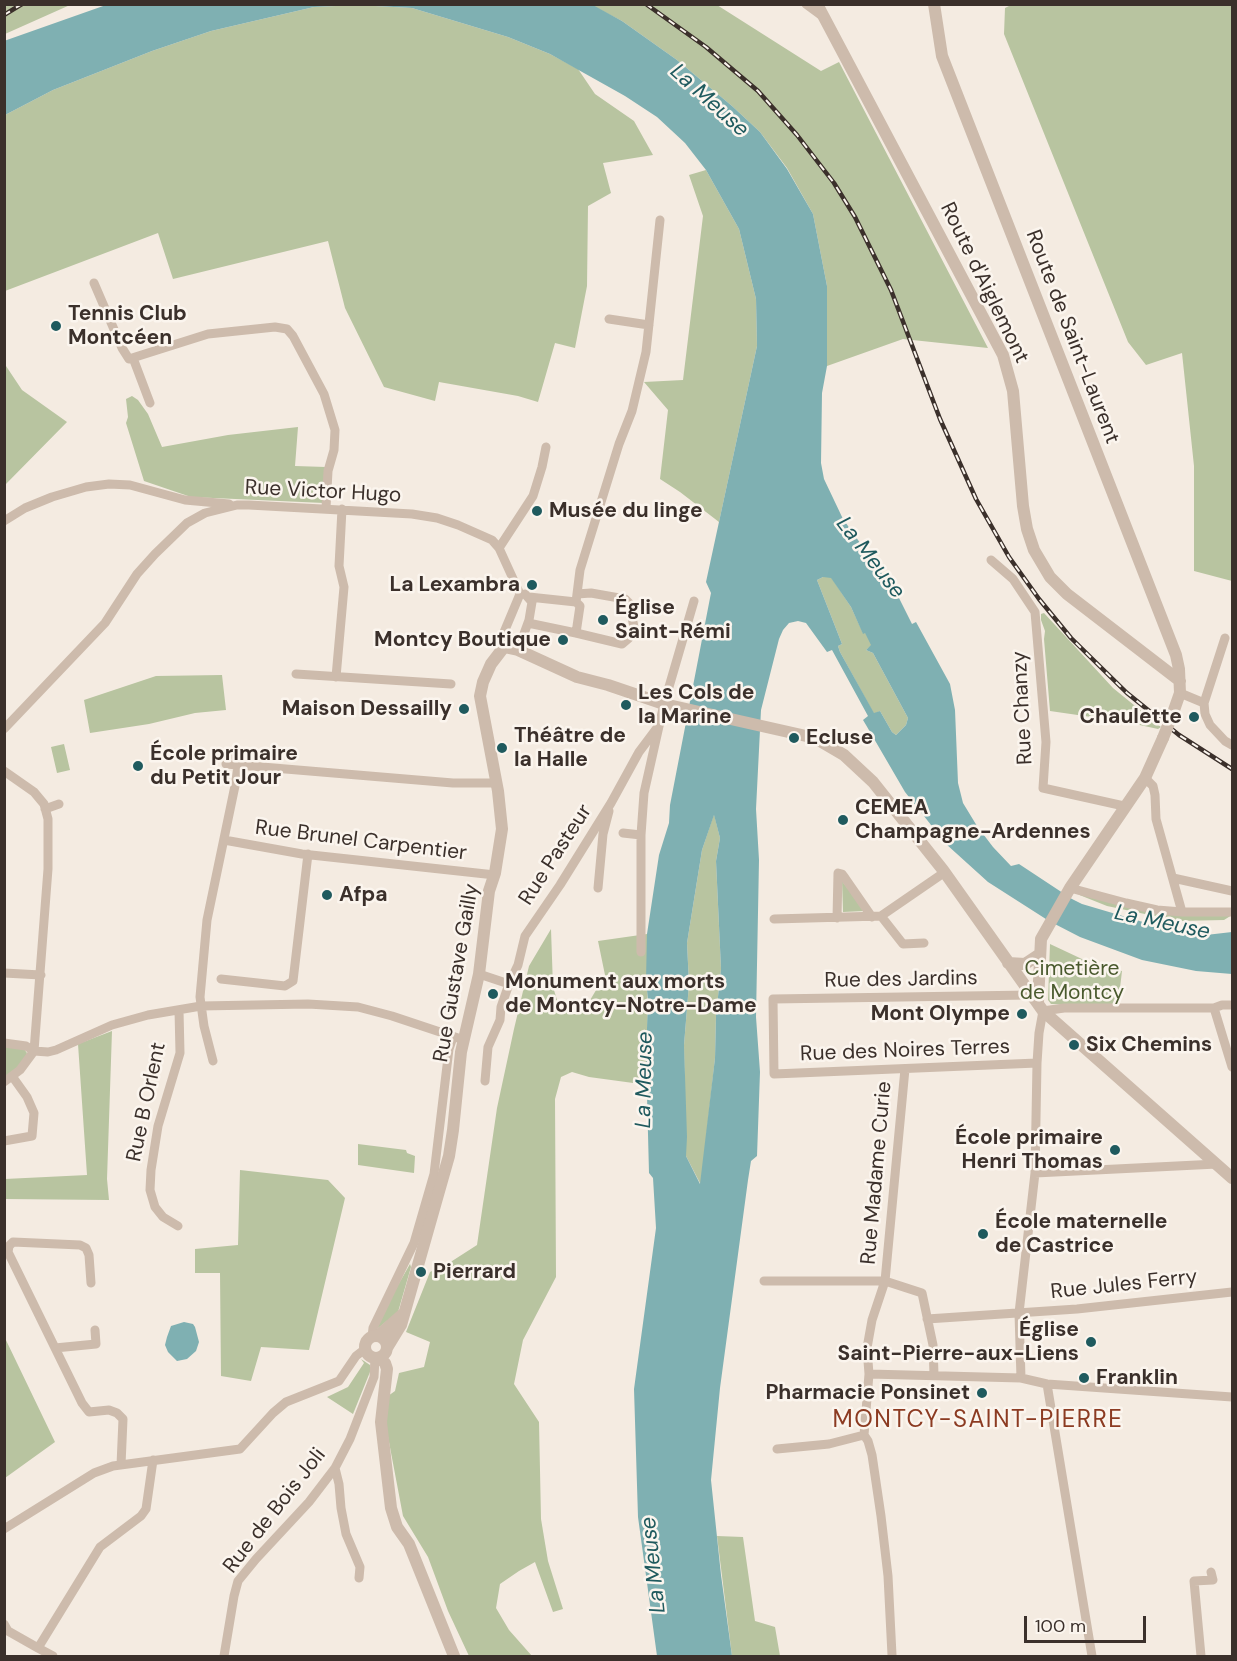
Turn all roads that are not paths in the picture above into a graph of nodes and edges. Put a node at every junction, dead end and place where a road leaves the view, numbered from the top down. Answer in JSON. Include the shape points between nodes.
{"nodes":[{"id":1,"x":806,"y":4,"type":"edge"},
{"id":2,"x":817,"y":4,"type":"edge"},
{"id":3,"x":934,"y":4,"type":"edge"},
{"id":4,"x":824,"y":17,"type":"junction"},
{"id":5,"x":660,"y":220,"type":"dead end"},
{"id":6,"x":94,"y":283,"type":"dead end"},
{"id":7,"x":609,"y":319,"type":"dead end"},
{"id":8,"x":649,"y":325,"type":"junction"},
{"id":9,"x":133,"y":358,"type":"junction"},
{"id":10,"x":150,"y":404,"type":"dead end"},
{"id":11,"x":546,"y":447,"type":"dead end"},
{"id":12,"x":237,"y":505,"type":"junction"},
{"id":13,"x":326,"y":508,"type":"junction"},
{"id":14,"x":342,"y":509,"type":"junction"},
{"id":15,"x":4,"y":521,"type":"edge"},
{"id":16,"x":499,"y":548,"type":"junction"},
{"id":17,"x":991,"y":560,"type":"dead end"},
{"id":18,"x":525,"y":595,"type":"junction"},
{"id":19,"x":576,"y":598,"type":"junction"},
{"id":20,"x":694,"y":601,"type":"dead end"},
{"id":21,"x":528,"y":623,"type":"junction"},
{"id":22,"x":576,"y":633,"type":"junction"},
{"id":23,"x":1225,"y":638,"type":"dead end"},
{"id":24,"x":511,"y":648,"type":"junction"},
{"id":25,"x":296,"y":674,"type":"dead end"},
{"id":26,"x":336,"y":677,"type":"junction"},
{"id":27,"x":451,"y":684,"type":"dead end"},
{"id":28,"x":1180,"y":687,"type":"junction"},
{"id":29,"x":1204,"y":703,"type":"junction"},
{"id":30,"x":669,"y":705,"type":"junction"},
{"id":31,"x":660,"y":724,"type":"junction"},
{"id":32,"x":4,"y":729,"type":"edge"},
{"id":33,"x":1219,"y":734,"type":"junction"},
{"id":34,"x":1233,"y":737,"type":"edge"},
{"id":35,"x":1233,"y":745,"type":"edge"},
{"id":36,"x":236,"y":761,"type":"junction"},
{"id":37,"x":226,"y":764,"type":"dead end"},
{"id":38,"x":4,"y":771,"type":"edge"},
{"id":39,"x":1145,"y":778,"type":"junction"},
{"id":40,"x":497,"y":783,"type":"junction"},
{"id":41,"x":611,"y":803,"type":"junction"},
{"id":42,"x":59,"y":804,"type":"dead end"},
{"id":43,"x":1124,"y":806,"type":"junction"},
{"id":44,"x":45,"y":809,"type":"junction"},
{"id":45,"x":623,"y":833,"type":"dead end"},
{"id":46,"x":641,"y":835,"type":"junction"},
{"id":47,"x":224,"y":840,"type":"junction"},
{"id":48,"x":308,"y":854,"type":"junction"},
{"id":49,"x":945,"y":872,"type":"junction"},
{"id":50,"x":495,"y":875,"type":"junction"},
{"id":51,"x":1173,"y":878,"type":"junction"},
{"id":52,"x":598,"y":888,"type":"dead end"},
{"id":53,"x":1069,"y":889,"type":"junction"},
{"id":54,"x":1233,"y":891,"type":"edge"},
{"id":55,"x":1182,"y":912,"type":"junction"},
{"id":56,"x":1233,"y":912,"type":"edge"},
{"id":57,"x":876,"y":917,"type":"junction"},
{"id":58,"x":837,"y":918,"type":"junction"},
{"id":59,"x":774,"y":919,"type":"dead end"},
{"id":60,"x":924,"y":943,"type":"dead end"},
{"id":61,"x":641,"y":952,"type":"dead end"},
{"id":62,"x":1040,"y":954,"type":"junction"},
{"id":63,"x":1008,"y":963,"type":"junction"},
{"id":64,"x":4,"y":973,"type":"edge"},
{"id":65,"x":479,"y":974,"type":"junction"},
{"id":66,"x":41,"y":975,"type":"junction"},
{"id":67,"x":221,"y":979,"type":"dead end"},
{"id":68,"x":508,"y":984,"type":"junction"},
{"id":69,"x":1037,"y":1003,"type":"junction"},
{"id":70,"x":1233,"y":1005,"type":"edge"},
{"id":71,"x":201,"y":1006,"type":"junction"},
{"id":72,"x":1214,"y":1008,"type":"junction"},
{"id":73,"x":179,"y":1010,"type":"junction"},
{"id":74,"x":458,"y":1038,"type":"junction"},
{"id":75,"x":4,"y":1043,"type":"edge"},
{"id":76,"x":34,"y":1051,"type":"junction"},
{"id":77,"x":213,"y":1061,"type":"dead end"},
{"id":78,"x":1036,"y":1063,"type":"junction"},
{"id":79,"x":1233,"y":1067,"type":"edge"},
{"id":80,"x":905,"y":1069,"type":"junction"},
{"id":81,"x":774,"y":1074,"type":"joint"},
{"id":82,"x":8,"y":1079,"type":"edge"},
{"id":83,"x":485,"y":1081,"type":"dead end"},
{"id":84,"x":4,"y":1141,"type":"edge"},
{"id":85,"x":1217,"y":1164,"type":"junction"},
{"id":86,"x":1035,"y":1173,"type":"junction"},
{"id":87,"x":1233,"y":1178,"type":"edge"},
{"id":88,"x":178,"y":1226,"type":"dead end"},
{"id":89,"x":764,"y":1281,"type":"dead end"},
{"id":90,"x":885,"y":1281,"type":"junction"},
{"id":91,"x":91,"y":1283,"type":"dead end"},
{"id":92,"x":1233,"y":1292,"type":"edge"},
{"id":93,"x":1019,"y":1313,"type":"junction"},
{"id":94,"x":404,"y":1314,"type":"junction"},
{"id":95,"x":927,"y":1319,"type":"junction"},
{"id":96,"x":95,"y":1330,"type":"dead end"},
{"id":97,"x":375,"y":1336,"type":"junction"},
{"id":98,"x":55,"y":1348,"type":"junction"},
{"id":99,"x":365,"y":1348,"type":"junction"},
{"id":100,"x":380,"y":1354,"type":"junction"},
{"id":101,"x":869,"y":1374,"type":"junction"},
{"id":102,"x":934,"y":1375,"type":"junction"},
{"id":103,"x":1021,"y":1378,"type":"junction"},
{"id":104,"x":1047,"y":1384,"type":"junction"},
{"id":105,"x":1233,"y":1397,"type":"edge"},
{"id":106,"x":864,"y":1435,"type":"junction"},
{"id":107,"x":777,"y":1449,"type":"dead end"},
{"id":108,"x":153,"y":1460,"type":"junction"},
{"id":109,"x":121,"y":1465,"type":"junction"},
{"id":110,"x":335,"y":1468,"type":"junction"},
{"id":111,"x":4,"y":1529,"type":"edge"},
{"id":112,"x":1211,"y":1572,"type":"dead end"},
{"id":113,"x":359,"y":1578,"type":"dead end"},
{"id":114,"x":4,"y":1624,"type":"edge"},
{"id":115,"x":38,"y":1648,"type":"junction"},
{"id":116,"x":892,"y":1655,"type":"dead end"},
{"id":117,"x":53,"y":1656,"type":"edge"},
{"id":118,"x":224,"y":1656,"type":"edge"},
{"id":119,"x":454,"y":1656,"type":"edge"},
{"id":120,"x":1092,"y":1656,"type":"edge"},
{"id":121,"x":1201,"y":1656,"type":"edge"}],
"edges":[{"from":1,"to":4,"type":"street"},
{"from":2,"to":4,"type":"street","name":"Route d'Aiglemont"},
{"from":3,"to":28,"type":"street","name":"Route de Saint-Laurent","via":[[942,56],[1176,655]]},
{"from":4,"to":28,"type":"street","name":"Route d'Aiglemont","via":[[1003,355],[1013,391],[1023,506],[1034,550],[1066,594]]},
{"from":5,"to":8,"type":"street"},
{"from":6,"to":9,"type":"street","via":[[122,348],[129,360]]},
{"from":7,"to":8,"type":"street"},
{"from":8,"to":19,"type":"street","via":[[632,411],[580,570]]},
{"from":9,"to":10,"type":"street"},
{"from":9,"to":13,"type":"street","via":[[208,333],[261,327],[287,329],[324,394],[335,430]]},
{"from":11,"to":16,"type":"street","via":[[533,496]]},
{"from":12,"to":13,"type":"street","name":"Rue Victor Hugo"},
{"from":12,"to":15,"type":"street","via":[[185,500],[130,485],[109,484],[52,497]]},
{"from":12,"to":32,"type":"street","name":"Rue Victor Hugo","via":[[200,514],[155,554],[105,623]]},
{"from":13,"to":14,"type":"street","name":"Rue Victor Hugo"},
{"from":14,"to":16,"type":"street","name":"Rue Victor Hugo","via":[[437,518],[483,535]]},
{"from":14,"to":26,"type":"street","via":[[339,566],[344,587]]},
{"from":16,"to":18,"type":"street"},
{"from":17,"to":43,"type":"street","name":"Rue Chanzy","via":[[1013,579],[1035,612],[1046,742],[1043,789]]},
{"from":18,"to":19,"type":"street"},
{"from":18,"to":21,"type":"street","via":[[532,602]]},
{"from":18,"to":24,"type":"street","via":[[502,637]]},
{"from":19,"to":22,"type":"street","via":[[580,606]]},
{"from":19,"to":22,"type":"street","via":[[591,593],[625,599],[634,627],[622,644]]},
{"from":20,"to":30,"type":"street"},
{"from":21,"to":22,"type":"street"},
{"from":21,"to":24,"type":"street"},
{"from":23,"to":29,"type":"street"},
{"from":24,"to":30,"type":"street","via":[[577,677]]},
{"from":24,"to":40,"type":"street","name":"Rue Gustave Gailly","via":[[491,664],[480,696]]},
{"from":25,"to":26,"type":"street"},
{"from":26,"to":27,"type":"street"},
{"from":28,"to":29,"type":"street"},
{"from":28,"to":39,"type":"street","bridge":true},
{"from":29,"to":33,"type":"street","via":[[1205,714]]},
{"from":30,"to":31,"type":"street"},
{"from":30,"to":49,"type":"street","via":[[792,731],[831,746],[858,766]]},
{"from":31,"to":41,"type":"street","name":"Rue Pasteur","via":[[639,752]]},
{"from":31,"to":46,"type":"street","via":[[644,793]]},
{"from":33,"to":34,"type":"street"},
{"from":33,"to":35,"type":"street"},
{"from":36,"to":37,"type":"street"},
{"from":36,"to":40,"type":"street","via":[[453,783]]},
{"from":36,"to":47,"type":"street"},
{"from":38,"to":44,"type":"street","via":[[34,792]]},
{"from":39,"to":43,"type":"street"},
{"from":39,"to":51,"type":"street","via":[[1153,786],[1156,819]]},
{"from":40,"to":50,"type":"street","name":"Rue Gustave Gailly","via":[[502,830]]},
{"from":41,"to":52,"type":"street","via":[[603,834]]},
{"from":41,"to":68,"type":"street","name":"Rue Pasteur","via":[[525,936],[518,965]]},
{"from":42,"to":44,"type":"street"},
{"from":43,"to":53,"type":"street"},
{"from":44,"to":66,"type":"street","via":[[48,869]]},
{"from":45,"to":46,"type":"street"},
{"from":46,"to":61,"type":"street"},
{"from":47,"to":48,"type":"street","name":"Rue Brunel Carpentier"},
{"from":47,"to":71,"type":"street","via":[[207,920]]},
{"from":48,"to":50,"type":"street","name":"Rue Brunel Carpentier"},
{"from":48,"to":67,"type":"street","via":[[293,981],[285,986]]},
{"from":49,"to":57,"type":"street"},
{"from":49,"to":63,"type":"street"},
{"from":50,"to":65,"type":"street","name":"Rue Gustave Gailly","via":[[489,891]]},
{"from":51,"to":54,"type":"street"},
{"from":51,"to":55,"type":"street"},
{"from":53,"to":55,"type":"street","via":[[1157,910]]},
{"from":53,"to":62,"type":"street","via":[[1041,939]]},
{"from":55,"to":56,"type":"street"},
{"from":57,"to":58,"type":"street"},
{"from":57,"to":58,"type":"street","via":[[838,873]]},
{"from":57,"to":60,"type":"street","via":[[903,944]]},
{"from":58,"to":59,"type":"street"},
{"from":62,"to":63,"type":"street","via":[[1025,964]]},
{"from":62,"to":69,"type":"street"},
{"from":63,"to":69,"type":"street"},
{"from":64,"to":66,"type":"street"},
{"from":65,"to":68,"type":"street"},
{"from":65,"to":74,"type":"street","name":"Rue Gustave Gailly"},
{"from":66,"to":76,"type":"street"},
{"from":68,"to":83,"type":"street","name":"Rue Pasteur","via":[[500,1020],[488,1047]]},
{"from":69,"to":72,"type":"street","name":"Rue des Jardins","via":[[1064,1008]]},
{"from":69,"to":78,"type":"street"},
{"from":69,"to":81,"type":"street","name":"Rue des Jardins","via":[[773,999]]},
{"from":69,"to":85,"type":"street"},
{"from":70,"to":72,"type":"street","name":"Rue des Jardins"},
{"from":71,"to":73,"type":"street"},
{"from":71,"to":74,"type":"street","via":[[358,1007]]},
{"from":71,"to":77,"type":"street"},
{"from":72,"to":79,"type":"street"},
{"from":73,"to":76,"type":"street","via":[[112,1024],[56,1050]]},
{"from":73,"to":88,"type":"street","name":"Rue B Orlent","via":[[180,1053],[158,1126],[150,1190],[155,1207]]},
{"from":74,"to":94,"type":"street","name":"Rue Gustave Gailly","via":[[449,1155]]},
{"from":74,"to":97,"type":"street","name":"Rue Gustave Gailly","via":[[448,1057],[434,1174],[414,1243],[373,1328]]},
{"from":75,"to":76,"type":"street"},
{"from":76,"to":82,"type":"street","via":[[27,1063]]},
{"from":78,"to":80,"type":"street","name":"Rue des Noires Terres"},
{"from":78,"to":86,"type":"street"},
{"from":80,"to":81,"type":"street","name":"Rue des Noires Terres"},
{"from":80,"to":90,"type":"street","name":"Rue Madame Curie"},
{"from":82,"to":84,"type":"street","via":[[27,1097],[34,1113],[32,1136]]},
{"from":85,"to":86,"type":"street"},
{"from":85,"to":87,"type":"street"},
{"from":86,"to":93,"type":"street"},
{"from":89,"to":90,"type":"street"},
{"from":90,"to":95,"type":"street","via":[[922,1293]]},
{"from":90,"to":101,"type":"street","name":"Rue Madame Curie","via":[[867,1347]]},
{"from":91,"to":98,"type":"street","via":[[89,1255],[80,1245],[14,1242],[9,1246],[8,1252]]},
{"from":92,"to":93,"type":"street","name":"Rue Jules Ferry"},
{"from":93,"to":95,"type":"street","name":"Rue Jules Ferry"},
{"from":93,"to":103,"type":"street"},
{"from":94,"to":97,"type":"street"},
{"from":94,"to":100,"type":"street","name":"Rue Gustave Gailly","via":[[396,1334]]},
{"from":95,"to":102,"type":"street"},
{"from":96,"to":98,"type":"street","via":[[96,1344]]},
{"from":97,"to":99,"type":"street"},
{"from":97,"to":100,"type":"street","via":[[386,1341]]},
{"from":98,"to":109,"type":"street","via":[[86,1409],[109,1410],[123,1419]]},
{"from":99,"to":100,"type":"street","via":[[369,1355]]},
{"from":99,"to":108,"type":"street","via":[[339,1381],[286,1402],[240,1449]]},
{"from":100,"to":110,"type":"street","name":"Rue de Bois Joli","via":[[350,1439]]},
{"from":100,"to":119,"type":"street","via":[[387,1369],[381,1422],[391,1508]]},
{"from":101,"to":102,"type":"street"},
{"from":101,"to":106,"type":"street","name":"Rue Madame Curie"},
{"from":102,"to":103,"type":"street"},
{"from":103,"to":104,"type":"street"},
{"from":104,"to":105,"type":"street"},
{"from":104,"to":120,"type":"street"},
{"from":106,"to":107,"type":"street","via":[[829,1444]]},
{"from":106,"to":116,"type":"street","via":[[872,1455],[881,1516]]},
{"from":108,"to":109,"type":"street"},
{"from":108,"to":115,"type":"street","via":[[146,1509],[100,1547]]},
{"from":109,"to":111,"type":"street","via":[[94,1473]]},
{"from":110,"to":113,"type":"street","via":[[340,1508],[360,1567]]},
{"from":110,"to":118,"type":"street","name":"Rue de Bois Joli","via":[[238,1581]]},
{"from":112,"to":121,"type":"street","via":[[1213,1580],[1194,1581]]},
{"from":114,"to":115,"type":"street","via":[[8,1631]]},
{"from":115,"to":117,"type":"street"}]}
